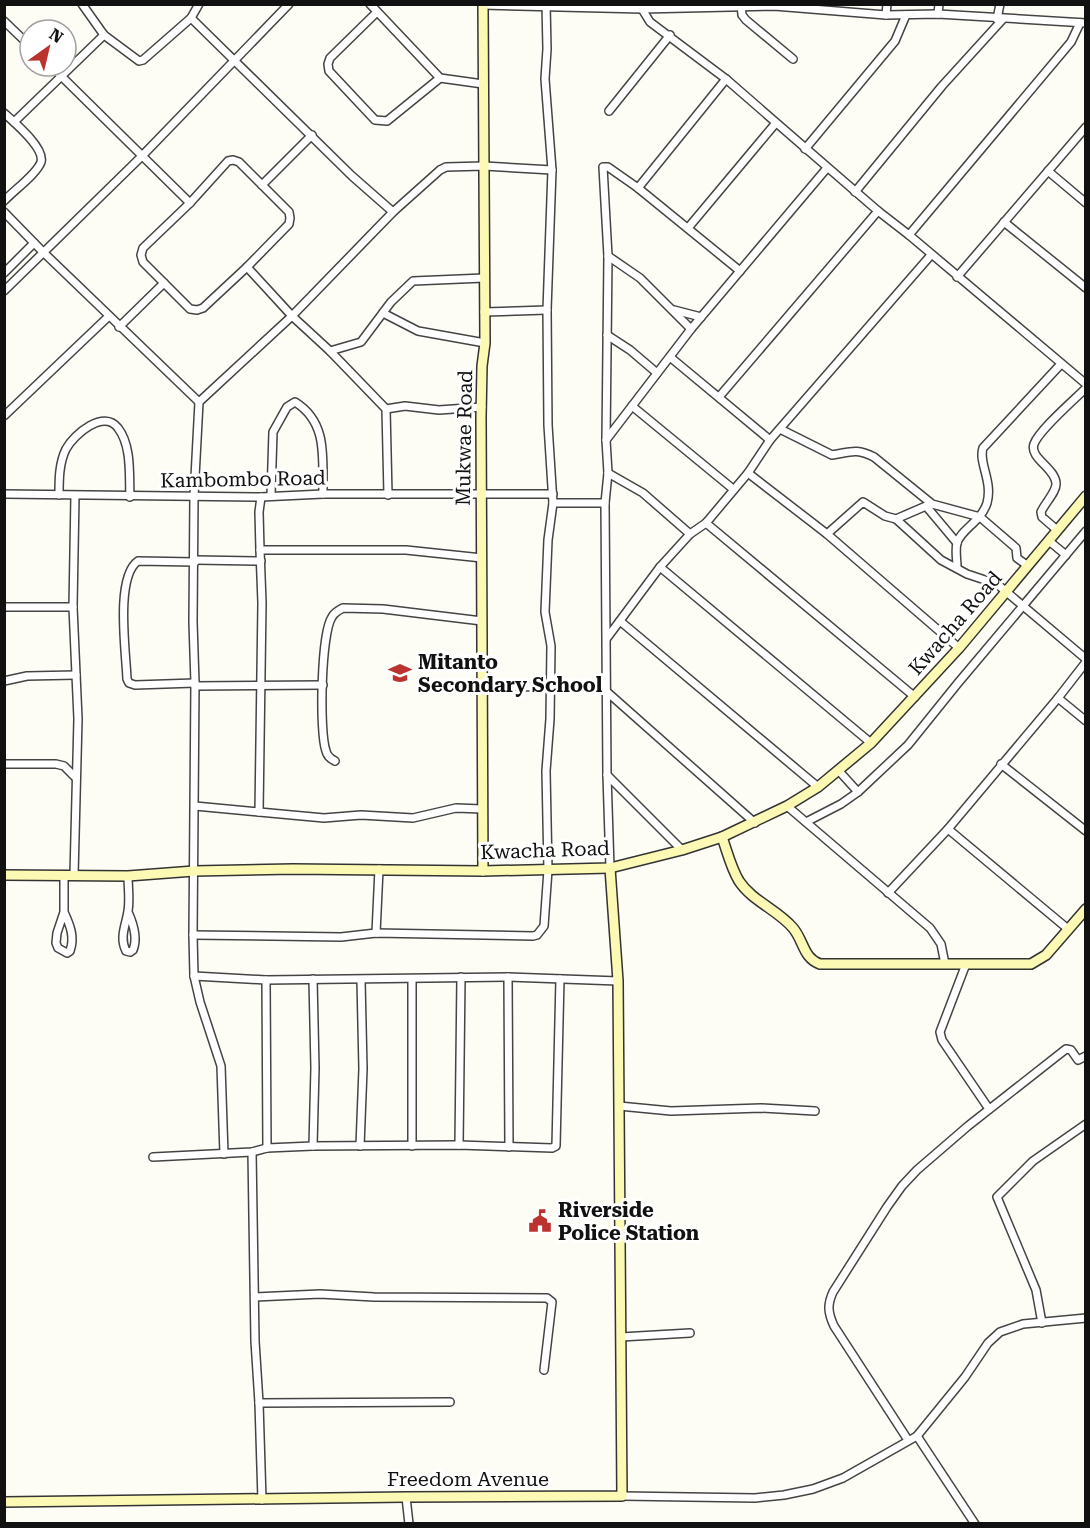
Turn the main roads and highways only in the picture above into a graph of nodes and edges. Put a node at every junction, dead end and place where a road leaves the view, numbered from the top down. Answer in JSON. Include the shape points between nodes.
{"nodes":[{"id":1,"x":483,"y":5,"type":"edge"},
{"id":2,"x":1084,"y":500,"type":"edge"},
{"id":3,"x":722,"y":837,"type":"junction"},
{"id":4,"x":610,"y":868,"type":"junction"},
{"id":5,"x":483,"y":871,"type":"junction"},
{"id":6,"x":4,"y":875,"type":"edge"},
{"id":7,"x":1086,"y":909,"type":"edge"},
{"id":8,"x":4,"y":1502,"type":"edge"}],
"edges":[{"from":1,"to":5,"type":"main road","name":"Mukwae Road"},
{"from":2,"to":3,"type":"main road","name":"Kwacha Road","via":[[959,648],[871,743],[818,787]]},
{"from":3,"to":4,"type":"main road","name":"Kwacha Road"},
{"from":3,"to":7,"type":"main road","via":[[744,888],[795,930],[807,956],[820,964],[1031,964],[1046,955]]},
{"from":4,"to":5,"type":"main road","name":"Kwacha Road"},
{"from":4,"to":8,"type":"main road","name":"Freedom Avenue","via":[[618,981],[622,1496]]},
{"from":5,"to":6,"type":"main road","name":"Kwacha Road"}]}
